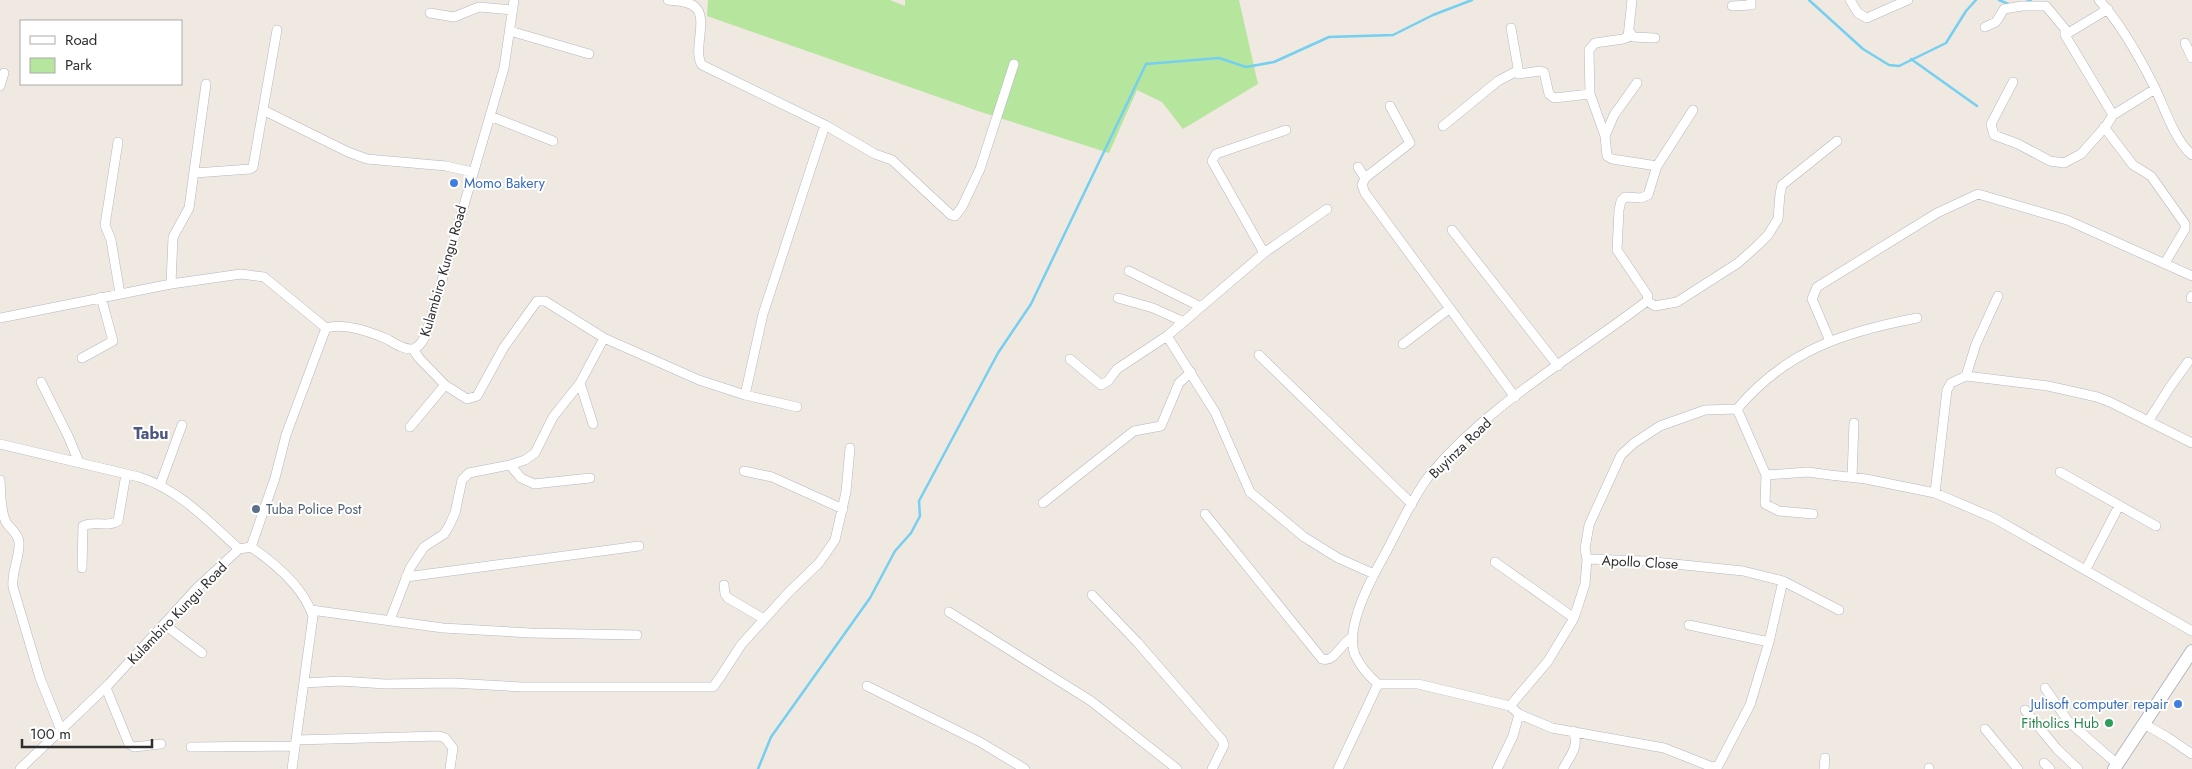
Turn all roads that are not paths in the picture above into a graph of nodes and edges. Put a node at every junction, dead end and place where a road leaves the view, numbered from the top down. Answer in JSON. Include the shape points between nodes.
{"nodes":[{"id":1,"x":514,"y":0,"type":"edge"},
{"id":2,"x":668,"y":0,"type":"edge"},
{"id":3,"x":1632,"y":0,"type":"edge"},
{"id":4,"x":1750,"y":0,"type":"edge"},
{"id":5,"x":1850,"y":0,"type":"edge"},
{"id":6,"x":1908,"y":0,"type":"edge"},
{"id":7,"x":2099,"y":0,"type":"edge"},
{"id":8,"x":1732,"y":6,"type":"dead end"},
{"id":9,"x":2108,"y":9,"type":"junction"},
{"id":10,"x":513,"y":10,"type":"junction"},
{"id":11,"x":430,"y":13,"type":"dead end"},
{"id":12,"x":1985,"y":27,"type":"dead end"},
{"id":13,"x":1511,"y":28,"type":"dead end"},
{"id":14,"x":278,"y":30,"type":"dead end"},
{"id":15,"x":510,"y":31,"type":"junction"},
{"id":16,"x":1630,"y":32,"type":"junction"},
{"id":17,"x":2065,"y":35,"type":"junction"},
{"id":18,"x":1655,"y":38,"type":"dead end"},
{"id":19,"x":2185,"y":43,"type":"dead end"},
{"id":20,"x":589,"y":54,"type":"dead end"},
{"id":21,"x":2192,"y":58,"type":"edge"},
{"id":22,"x":1014,"y":64,"type":"dead end"},
{"id":23,"x":1517,"y":71,"type":"junction"},
{"id":24,"x":4,"y":74,"type":"dead end"},
{"id":25,"x":2013,"y":82,"type":"dead end"},
{"id":26,"x":1637,"y":83,"type":"dead end"},
{"id":27,"x":206,"y":84,"type":"dead end"},
{"id":28,"x":0,"y":86,"type":"edge"},
{"id":29,"x":2155,"y":89,"type":"junction"},
{"id":30,"x":1590,"y":94,"type":"junction"},
{"id":31,"x":1390,"y":106,"type":"dead end"},
{"id":32,"x":1693,"y":110,"type":"dead end"},
{"id":33,"x":264,"y":111,"type":"junction"},
{"id":34,"x":2113,"y":115,"type":"junction"},
{"id":35,"x":490,"y":116,"type":"junction"},
{"id":36,"x":825,"y":125,"type":"junction"},
{"id":37,"x":1443,"y":126,"type":"dead end"},
{"id":38,"x":2104,"y":127,"type":"junction"},
{"id":39,"x":1286,"y":130,"type":"dead end"},
{"id":40,"x":1604,"y":136,"type":"junction"},
{"id":41,"x":554,"y":141,"type":"dead end"},
{"id":42,"x":1837,"y":141,"type":"dead end"},
{"id":43,"x":118,"y":142,"type":"dead end"},
{"id":44,"x":2192,"y":155,"type":"edge"},
{"id":45,"x":1657,"y":166,"type":"junction"},
{"id":46,"x":1358,"y":167,"type":"dead end"},
{"id":47,"x":472,"y":172,"type":"junction"},
{"id":48,"x":195,"y":173,"type":"junction"},
{"id":49,"x":1365,"y":178,"type":"junction"},
{"id":50,"x":1327,"y":209,"type":"dead end"},
{"id":51,"x":1452,"y":230,"type":"dead end"},
{"id":52,"x":1264,"y":253,"type":"junction"},
{"id":53,"x":2165,"y":263,"type":"junction"},
{"id":54,"x":1129,"y":271,"type":"dead end"},
{"id":55,"x":2192,"y":276,"type":"edge"},
{"id":56,"x":171,"y":284,"type":"junction"},
{"id":57,"x":120,"y":294,"type":"junction"},
{"id":58,"x":1998,"y":296,"type":"dead end"},
{"id":59,"x":101,"y":297,"type":"junction"},
{"id":60,"x":1118,"y":298,"type":"dead end"},
{"id":61,"x":1647,"y":301,"type":"junction"},
{"id":62,"x":1201,"y":307,"type":"junction"},
{"id":63,"x":1449,"y":309,"type":"junction"},
{"id":64,"x":1171,"y":316,"type":"junction"},
{"id":65,"x":0,"y":318,"type":"edge"},
{"id":66,"x":1917,"y":318,"type":"dead end"},
{"id":67,"x":1184,"y":322,"type":"junction"},
{"id":68,"x":326,"y":328,"type":"junction"},
{"id":69,"x":1176,"y":329,"type":"junction"},
{"id":70,"x":1167,"y":336,"type":"junction"},
{"id":71,"x":604,"y":338,"type":"junction"},
{"id":72,"x":1830,"y":341,"type":"junction"},
{"id":73,"x":1402,"y":344,"type":"dead end"},
{"id":74,"x":413,"y":349,"type":"junction"},
{"id":75,"x":1259,"y":355,"type":"dead end"},
{"id":76,"x":82,"y":358,"type":"dead end"},
{"id":77,"x":1070,"y":359,"type":"dead end"},
{"id":78,"x":2188,"y":362,"type":"dead end"},
{"id":79,"x":1558,"y":366,"type":"junction"},
{"id":80,"x":1191,"y":372,"type":"junction"},
{"id":81,"x":1966,"y":376,"type":"junction"},
{"id":82,"x":41,"y":382,"type":"dead end"},
{"id":83,"x":580,"y":383,"type":"junction"},
{"id":84,"x":445,"y":384,"type":"junction"},
{"id":85,"x":745,"y":395,"type":"junction"},
{"id":86,"x":1515,"y":397,"type":"junction"},
{"id":87,"x":797,"y":407,"type":"dead end"},
{"id":88,"x":1738,"y":409,"type":"junction"},
{"id":89,"x":2150,"y":420,"type":"junction"},
{"id":90,"x":1854,"y":423,"type":"dead end"},
{"id":91,"x":593,"y":424,"type":"dead end"},
{"id":92,"x":182,"y":425,"type":"dead end"},
{"id":93,"x":410,"y":427,"type":"dead end"},
{"id":94,"x":2192,"y":443,"type":"edge"},
{"id":95,"x":0,"y":444,"type":"edge"},
{"id":96,"x":850,"y":448,"type":"dead end"},
{"id":97,"x":79,"y":462,"type":"junction"},
{"id":98,"x":510,"y":465,"type":"junction"},
{"id":99,"x":744,"y":471,"type":"dead end"},
{"id":100,"x":2060,"y":472,"type":"dead end"},
{"id":101,"x":126,"y":474,"type":"junction"},
{"id":102,"x":1766,"y":475,"type":"junction"},
{"id":103,"x":1852,"y":477,"type":"junction"},
{"id":104,"x":590,"y":478,"type":"dead end"},
{"id":105,"x":0,"y":480,"type":"edge"},
{"id":106,"x":160,"y":485,"type":"junction"},
{"id":107,"x":1935,"y":493,"type":"junction"},
{"id":108,"x":1043,"y":503,"type":"dead end"},
{"id":109,"x":1412,"y":504,"type":"junction"},
{"id":110,"x":2119,"y":506,"type":"junction"},
{"id":111,"x":843,"y":509,"type":"junction"},
{"id":112,"x":1205,"y":514,"type":"dead end"},
{"id":113,"x":1813,"y":514,"type":"dead end"},
{"id":114,"x":2156,"y":526,"type":"dead end"},
{"id":115,"x":639,"y":546,"type":"dead end"},
{"id":116,"x":251,"y":547,"type":"junction"},
{"id":117,"x":239,"y":549,"type":"junction"},
{"id":118,"x":1587,"y":559,"type":"junction"},
{"id":119,"x":1495,"y":562,"type":"dead end"},
{"id":120,"x":82,"y":568,"type":"dead end"},
{"id":121,"x":2086,"y":569,"type":"junction"},
{"id":122,"x":1374,"y":574,"type":"junction"},
{"id":123,"x":406,"y":577,"type":"junction"},
{"id":124,"x":1783,"y":581,"type":"junction"},
{"id":125,"x":724,"y":585,"type":"dead end"},
{"id":126,"x":1092,"y":595,"type":"dead end"},
{"id":127,"x":311,"y":610,"type":"junction"},
{"id":128,"x":1839,"y":610,"type":"dead end"},
{"id":129,"x":949,"y":612,"type":"dead end"},
{"id":130,"x":1574,"y":618,"type":"junction"},
{"id":131,"x":764,"y":619,"type":"junction"},
{"id":132,"x":390,"y":620,"type":"junction"},
{"id":133,"x":165,"y":625,"type":"junction"},
{"id":134,"x":1689,"y":625,"type":"dead end"},
{"id":135,"x":2192,"y":631,"type":"edge"},
{"id":136,"x":637,"y":635,"type":"dead end"},
{"id":137,"x":1353,"y":637,"type":"junction"},
{"id":138,"x":1770,"y":642,"type":"junction"},
{"id":139,"x":202,"y":653,"type":"dead end"},
{"id":140,"x":2190,"y":660,"type":"edge"},
{"id":141,"x":304,"y":683,"type":"junction"},
{"id":142,"x":1378,"y":684,"type":"junction"},
{"id":143,"x":868,"y":686,"type":"dead end"},
{"id":144,"x":106,"y":688,"type":"junction"},
{"id":145,"x":2045,"y":688,"type":"dead end"},
{"id":146,"x":1510,"y":706,"type":"junction"},
{"id":147,"x":2025,"y":710,"type":"dead end"},
{"id":148,"x":1519,"y":714,"type":"junction"},
{"id":149,"x":2144,"y":724,"type":"junction"},
{"id":150,"x":1985,"y":729,"type":"dead end"},
{"id":151,"x":62,"y":730,"type":"junction"},
{"id":152,"x":1573,"y":731,"type":"junction"},
{"id":153,"x":296,"y":743,"type":"junction"},
{"id":154,"x":162,"y":744,"type":"dead end"},
{"id":155,"x":191,"y":747,"type":"dead end"},
{"id":156,"x":2192,"y":754,"type":"edge"},
{"id":157,"x":1825,"y":758,"type":"dead end"},
{"id":158,"x":2116,"y":767,"type":"edge"},
{"id":159,"x":450,"y":768,"type":"edge"},
{"id":160,"x":20,"y":769,"type":"edge"},
{"id":161,"x":292,"y":769,"type":"edge"},
{"id":162,"x":1025,"y":769,"type":"edge"},
{"id":163,"x":1177,"y":769,"type":"edge"},
{"id":164,"x":1212,"y":769,"type":"edge"},
{"id":165,"x":1338,"y":769,"type":"edge"},
{"id":166,"x":1497,"y":769,"type":"edge"},
{"id":167,"x":1563,"y":769,"type":"edge"},
{"id":168,"x":1824,"y":769,"type":"edge"},
{"id":169,"x":2018,"y":769,"type":"edge"},
{"id":170,"x":2078,"y":769,"type":"edge"}],
"edges":[{"from":1,"to":10,"type":"street","name":"Kulambiro Kungu Road"},
{"from":2,"to":36,"type":"street","via":[[691,4],[698,10],[701,25],[698,56],[702,65]]},
{"from":3,"to":16,"type":"street"},
{"from":4,"to":8,"type":"street","via":[[1750,5]]},
{"from":5,"to":6,"type":"street","via":[[1858,13],[1866,18]]},
{"from":7,"to":9,"type":"street"},
{"from":9,"to":17,"type":"street"},
{"from":9,"to":29,"type":"street"},
{"from":10,"to":11,"type":"street","via":[[479,7],[454,17]]},
{"from":10,"to":15,"type":"street","name":"Kulambiro Kungu Road"},
{"from":12,"to":17,"type":"street","via":[[1994,24],[2004,9],[2042,6],[2053,12],[2065,29]]},
{"from":13,"to":23,"type":"street"},
{"from":14,"to":33,"type":"street"},
{"from":15,"to":20,"type":"street"},
{"from":15,"to":35,"type":"street","name":"Kulambiro Kungu Road","via":[[504,68]]},
{"from":16,"to":18,"type":"street","via":[[1633,37]]},
{"from":16,"to":30,"type":"street","via":[[1626,38],[1595,43],[1590,47]]},
{"from":17,"to":34,"type":"street"},
{"from":19,"to":21,"type":"street"},
{"from":22,"to":36,"type":"street","via":[[980,169],[955,216],[892,160],[875,154]]},
{"from":23,"to":30,"type":"street","via":[[1521,75],[1544,72],[1548,94],[1552,98]]},
{"from":23,"to":37,"type":"street","via":[[1498,81]]},
{"from":24,"to":28,"type":"street"},
{"from":25,"to":38,"type":"street","via":[[1991,124],[1994,135],[2058,164],[2082,154]]},
{"from":26,"to":40,"type":"street","via":[[1614,115]]},
{"from":27,"to":48,"type":"street"},
{"from":29,"to":34,"type":"street"},
{"from":29,"to":44,"type":"street","via":[[2174,129]]},
{"from":30,"to":40,"type":"street"},
{"from":31,"to":49,"type":"street","via":[[1410,143]]},
{"from":32,"to":45,"type":"street"},
{"from":33,"to":47,"type":"street","via":[[367,159],[446,166]]},
{"from":33,"to":48,"type":"street","via":[[252,168]]},
{"from":34,"to":38,"type":"street"},
{"from":35,"to":41,"type":"street"},
{"from":35,"to":47,"type":"street","name":"Kulambiro Kungu Road"},
{"from":36,"to":85,"type":"street","via":[[763,314]]},
{"from":38,"to":53,"type":"street","via":[[2133,164],[2151,176],[2185,224],[2186,229]]},
{"from":39,"to":52,"type":"street","via":[[1216,154],[1212,161]]},
{"from":40,"to":45,"type":"street","via":[[1609,158]]},
{"from":42,"to":61,"type":"street","via":[[1782,185],[1779,213],[1773,228],[1738,263],[1677,302],[1655,306]]},
{"from":43,"to":57,"type":"street","via":[[105,225],[111,240]]},
{"from":45,"to":61,"type":"street","via":[[1648,195],[1625,197],[1619,210],[1617,250],[1648,296]]},
{"from":46,"to":49,"type":"street"},
{"from":47,"to":74,"type":"street","name":"Kulambiro Kungu Road","via":[[430,326],[421,344]]},
{"from":48,"to":56,"type":"street","via":[[190,208],[174,234]]},
{"from":49,"to":63,"type":"street","via":[[1362,185],[1368,198]]},
{"from":50,"to":52,"type":"street"},
{"from":51,"to":79,"type":"street"},
{"from":52,"to":62,"type":"street"},
{"from":53,"to":55,"type":"street"},
{"from":53,"to":72,"type":"street","via":[[2066,220],[1978,194],[1938,213],[1817,288],[1812,299]]},
{"from":54,"to":62,"type":"street"},
{"from":56,"to":57,"type":"street"},
{"from":56,"to":68,"type":"street","via":[[241,274],[257,275],[272,282]]},
{"from":57,"to":59,"type":"street"},
{"from":58,"to":81,"type":"street","via":[[1976,344]]},
{"from":59,"to":65,"type":"street"},
{"from":59,"to":76,"type":"street","via":[[113,341]]},
{"from":60,"to":64,"type":"street"},
{"from":61,"to":79,"type":"street","name":"Buyinza Road"},
{"from":62,"to":67,"type":"street"},
{"from":63,"to":73,"type":"street"},
{"from":63,"to":86,"type":"street"},
{"from":64,"to":67,"type":"street"},
{"from":64,"to":69,"type":"street"},
{"from":66,"to":72,"type":"street","via":[[1865,328]]},
{"from":67,"to":69,"type":"street"},
{"from":68,"to":74,"type":"street","name":"Kulambiro Kungu Road","via":[[344,326]]},
{"from":68,"to":116,"type":"street","via":[[286,436]]},
{"from":69,"to":70,"type":"street"},
{"from":70,"to":77,"type":"street","via":[[1116,369],[1101,385]]},
{"from":70,"to":80,"type":"street"},
{"from":71,"to":83,"type":"street"},
{"from":71,"to":84,"type":"street","via":[[546,301],[537,301],[508,341],[477,396],[467,399]]},
{"from":71,"to":85,"type":"street","via":[[699,380]]},
{"from":72,"to":88,"type":"street","via":[[1778,368]]},
{"from":74,"to":84,"type":"street"},
{"from":75,"to":109,"type":"street"},
{"from":78,"to":89,"type":"street"},
{"from":79,"to":86,"type":"street","name":"Buyinza Road"},
{"from":80,"to":108,"type":"street","via":[[1179,383],[1161,426],[1134,432]]},
{"from":80,"to":122,"type":"street","via":[[1219,418],[1250,492],[1304,537],[1338,558]]},
{"from":81,"to":89,"type":"street","via":[[2048,386],[2097,397]]},
{"from":81,"to":107,"type":"street","via":[[1947,390]]},
{"from":82,"to":97,"type":"street"},
{"from":83,"to":91,"type":"street"},
{"from":83,"to":98,"type":"street","via":[[553,417],[534,453]]},
{"from":84,"to":93,"type":"street"},
{"from":85,"to":87,"type":"street"},
{"from":86,"to":109,"type":"street","name":"Buyinza Road","via":[[1434,470]]},
{"from":88,"to":102,"type":"street"},
{"from":88,"to":118,"type":"street","via":[[1713,408],[1691,414],[1660,426],[1626,450],[1617,460],[1589,525]]},
{"from":89,"to":94,"type":"street"},
{"from":90,"to":103,"type":"street"},
{"from":92,"to":106,"type":"street"},
{"from":95,"to":97,"type":"street"},
{"from":96,"to":111,"type":"street"},
{"from":97,"to":101,"type":"street"},
{"from":98,"to":104,"type":"street","via":[[521,478],[534,484]]},
{"from":98,"to":123,"type":"street","via":[[469,473],[465,477],[449,526],[444,534],[424,547]]},
{"from":99,"to":111,"type":"street","via":[[778,480]]},
{"from":100,"to":110,"type":"street"},
{"from":101,"to":106,"type":"street"},
{"from":101,"to":120,"type":"street","via":[[118,521],[83,526]]},
{"from":102,"to":103,"type":"street","via":[[1808,472]]},
{"from":102,"to":113,"type":"street","via":[[1765,504],[1778,511]]},
{"from":103,"to":107,"type":"street"},
{"from":105,"to":151,"type":"street","via":[[2,510],[7,524],[18,538],[13,588],[40,678]]},
{"from":106,"to":117,"type":"street","via":[[190,504]]},
{"from":107,"to":121,"type":"street","via":[[1979,510]]},
{"from":109,"to":122,"type":"street","name":"Buyinza Road"},
{"from":110,"to":114,"type":"street"},
{"from":110,"to":121,"type":"street"},
{"from":111,"to":131,"type":"street","via":[[835,540],[827,553]]},
{"from":112,"to":137,"type":"street","via":[[1322,658],[1331,659],[1344,641]]},
{"from":115,"to":123,"type":"street"},
{"from":116,"to":117,"type":"street"},
{"from":116,"to":127,"type":"street","via":[[301,592]]},
{"from":117,"to":133,"type":"street","name":"Kulambiro Kungu Road","via":[[197,588]]},
{"from":118,"to":124,"type":"street","name":"Apollo Close","via":[[1694,565]]},
{"from":118,"to":130,"type":"street","name":"Apollo Close","via":[[1585,584]]},
{"from":119,"to":130,"type":"street"},
{"from":121,"to":135,"type":"street"},
{"from":122,"to":137,"type":"street","name":"Buyinza Road","via":[[1361,604]]},
{"from":123,"to":132,"type":"street"},
{"from":124,"to":128,"type":"street","name":"Apollo Close"},
{"from":124,"to":138,"type":"street"},
{"from":125,"to":131,"type":"street","via":[[728,598]]},
{"from":126,"to":164,"type":"street","via":[[1222,740],[1223,749]]},
{"from":127,"to":132,"type":"street"},
{"from":127,"to":141,"type":"street","via":[[313,625]]},
{"from":129,"to":163,"type":"street","via":[[1091,701]]},
{"from":130,"to":146,"type":"street","name":"Apollo Close","via":[[1548,661]]},
{"from":131,"to":141,"type":"street","via":[[741,645],[713,687]]},
{"from":132,"to":136,"type":"street","via":[[443,628]]},
{"from":133,"to":139,"type":"street"},
{"from":133,"to":144,"type":"street","name":"Kulambiro Kungu Road"},
{"from":134,"to":138,"type":"street"},
{"from":137,"to":142,"type":"street","name":"Buyinza Road","via":[[1355,655]]},
{"from":138,"to":152,"type":"street","via":[[1750,704],[1718,766],[1712,767],[1664,748]]},
{"from":140,"to":149,"type":"main road"},
{"from":141,"to":153,"type":"street"},
{"from":142,"to":146,"type":"street","via":[[1418,684]]},
{"from":142,"to":165,"type":"street"},
{"from":143,"to":162,"type":"street","via":[[980,742]]},
{"from":144,"to":151,"type":"street","name":"Kulambiro Kungu Road"},
{"from":144,"to":154,"type":"street","via":[[129,744],[134,747]]},
{"from":145,"to":158,"type":"street","via":[[2068,721]]},
{"from":146,"to":148,"type":"street"},
{"from":147,"to":170,"type":"street"},
{"from":148,"to":152,"type":"street","via":[[1552,728]]},
{"from":148,"to":166,"type":"street","via":[[1513,736]]},
{"from":149,"to":156,"type":"street"},
{"from":149,"to":158,"type":"main road"},
{"from":150,"to":169,"type":"street"},
{"from":151,"to":160,"type":"street","name":"Kulambiro Kungu Road"},
{"from":152,"to":167,"type":"street","via":[[1576,747]]},
{"from":153,"to":155,"type":"street"},
{"from":153,"to":159,"type":"street","via":[[439,736],[453,748]]},
{"from":153,"to":161,"type":"street"},
{"from":157,"to":168,"type":"street"}]}
